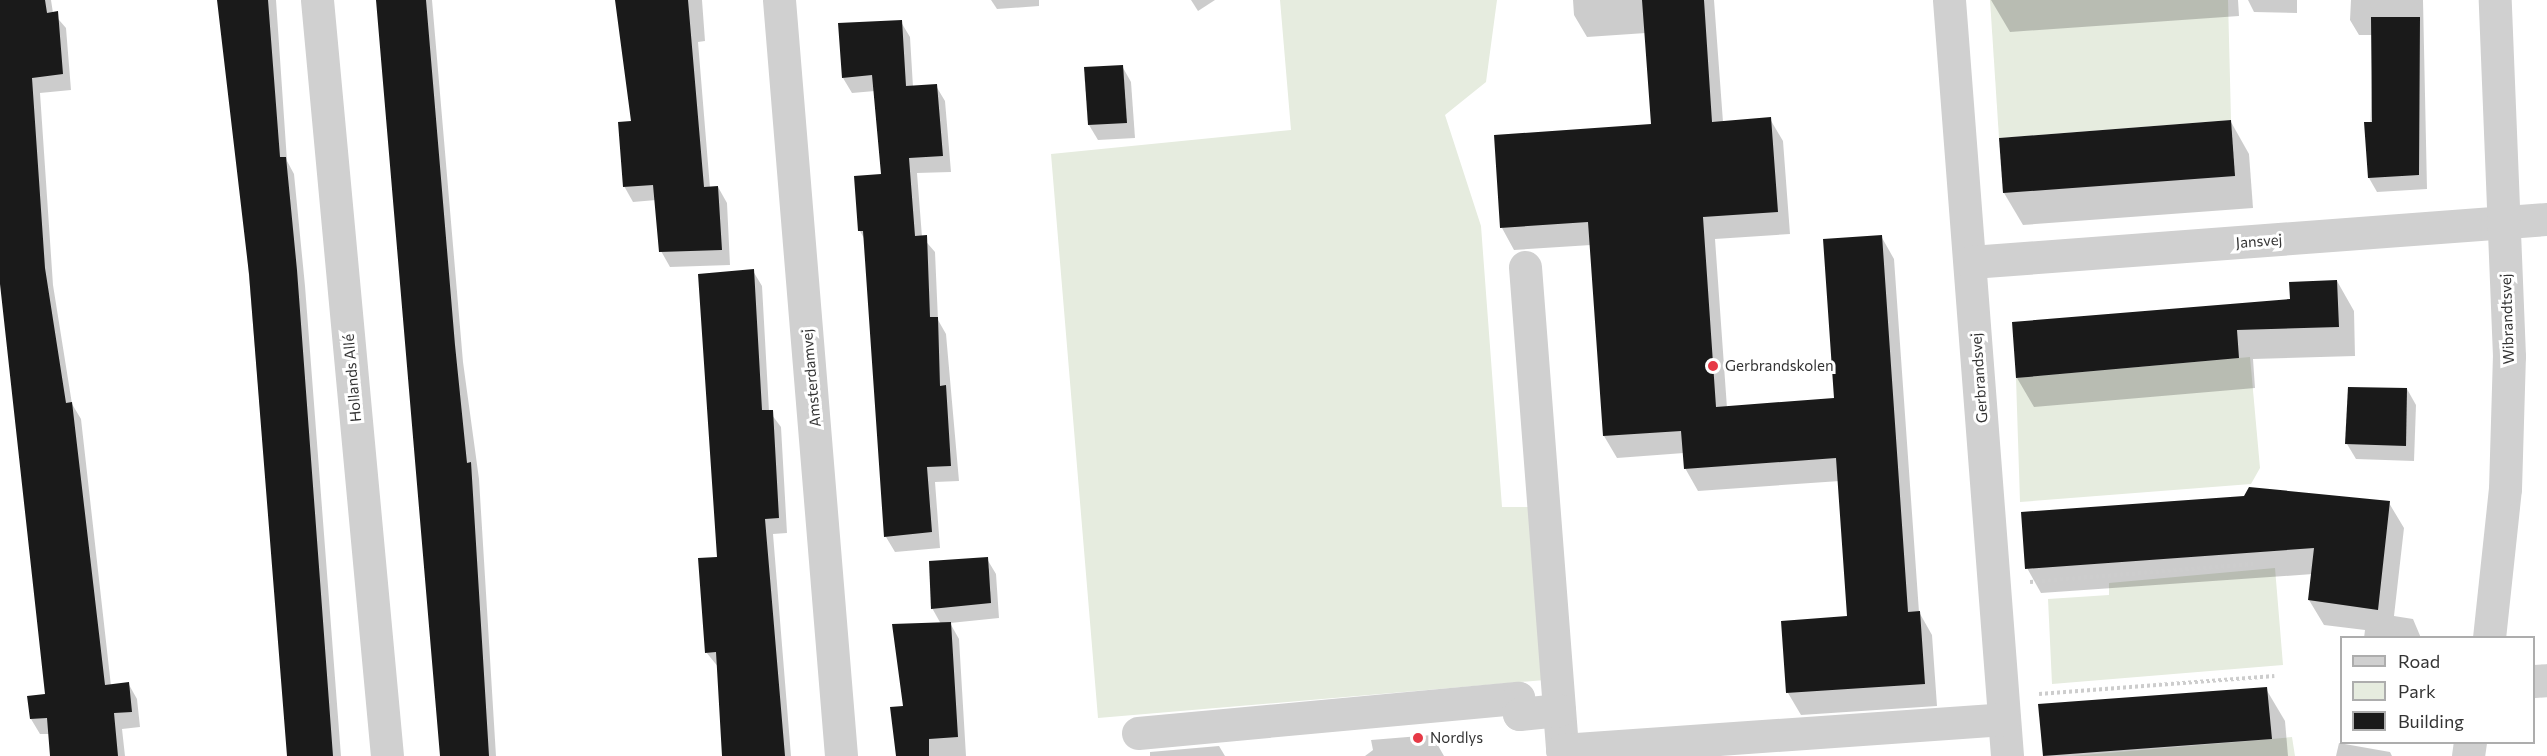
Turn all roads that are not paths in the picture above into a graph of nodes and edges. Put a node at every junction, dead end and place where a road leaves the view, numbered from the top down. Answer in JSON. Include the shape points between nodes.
{"nodes":[{"id":1,"x":317,"y":0,"type":"edge"},
{"id":2,"x":779,"y":0,"type":"edge"},
{"id":3,"x":1949,"y":0,"type":"edge"},
{"id":4,"x":2495,"y":0,"type":"edge"},
{"id":5,"x":2547,"y":219,"type":"edge"},
{"id":6,"x":2504,"y":222,"type":"junction"},
{"id":7,"x":1971,"y":262,"type":"junction"},
{"id":8,"x":1525,"y":267,"type":"dead end"},
{"id":9,"x":2489,"y":636,"type":"edge"},
{"id":10,"x":2003,"y":708,"type":"junction"},
{"id":11,"x":1559,"y":710,"type":"junction"},
{"id":12,"x":1138,"y":733,"type":"dead end"},
{"id":13,"x":387,"y":756,"type":"edge"},
{"id":14,"x":841,"y":756,"type":"edge"},
{"id":15,"x":2007,"y":756,"type":"edge"}],
"edges":[{"from":1,"to":13,"type":"street","name":"Hollands Allé"},
{"from":2,"to":14,"type":"street","name":"Amsterdamvej"},
{"from":3,"to":7,"type":"street","name":"Gerbrandsvej"},
{"from":4,"to":6,"type":"street","name":"Wibrandtsvej"},
{"from":5,"to":6,"type":"street","name":"Jansvej"},
{"from":6,"to":7,"type":"street","name":"Jansvej"},
{"from":6,"to":9,"type":"street","name":"Wibrandtsvej","via":[[2509,356],[2505,489]]},
{"from":7,"to":10,"type":"street","name":"Gerbrandsvej"},
{"from":8,"to":11,"type":"street"},
{"from":10,"to":11,"type":"street","via":[[1562,750]]},
{"from":10,"to":15,"type":"street","name":"Gerbrandsvej"},
{"from":11,"to":12,"type":"street","via":[[1519,714],[1518,698]]}]}
